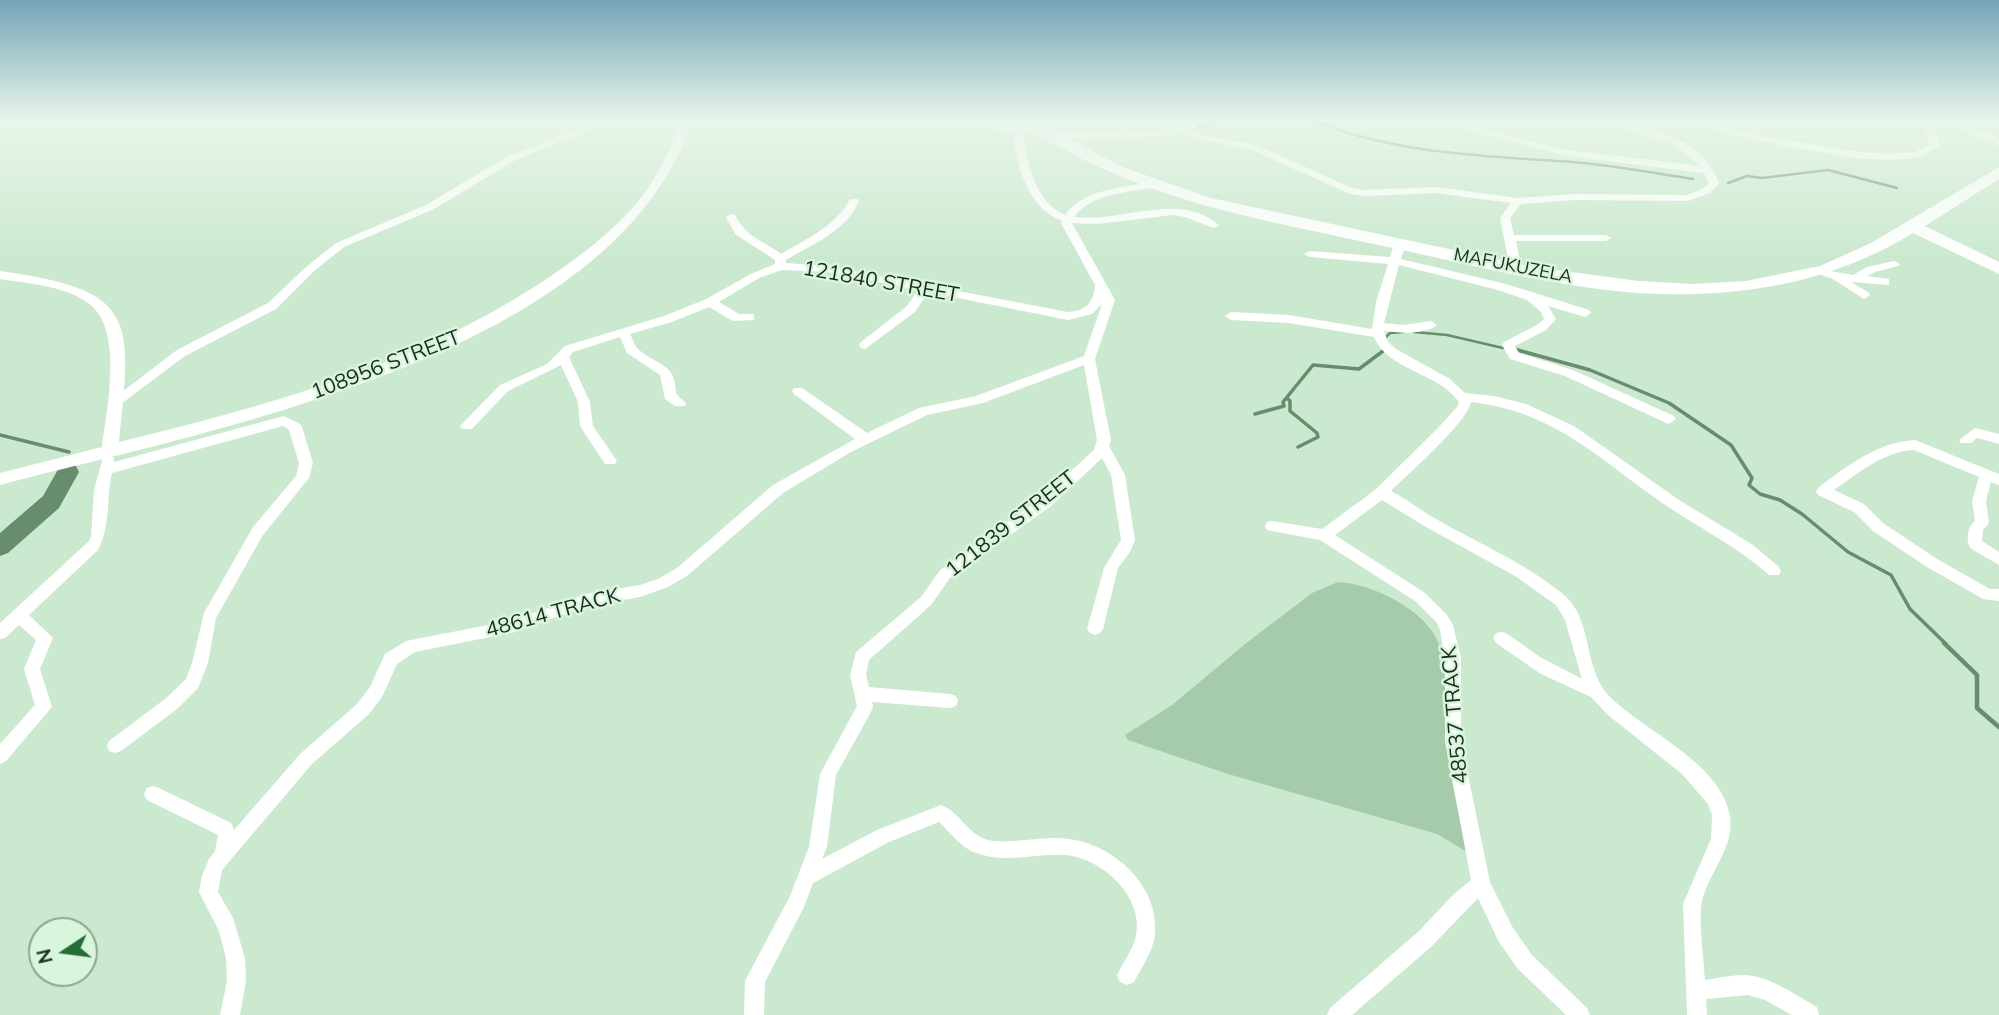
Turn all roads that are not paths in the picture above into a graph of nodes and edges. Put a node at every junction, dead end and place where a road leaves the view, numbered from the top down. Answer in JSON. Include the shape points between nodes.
{"nodes":[{"id":1,"x":498,"y":166,"type":"edge"},
{"id":2,"x":668,"y":166,"type":"edge"},
{"id":3,"x":1024,"y":166,"type":"edge"},
{"id":4,"x":1109,"y":166,"type":"edge"},
{"id":5,"x":1296,"y":166,"type":"edge"},
{"id":6,"x":1678,"y":166,"type":"edge"},
{"id":7,"x":1706,"y":166,"type":"edge"},
{"id":8,"x":1708,"y":170,"type":"junction"},
{"id":9,"x":1999,"y":172,"type":"edge"},
{"id":10,"x":1150,"y":185,"type":"junction"},
{"id":11,"x":854,"y":201,"type":"dead end"},
{"id":12,"x":1518,"y":201,"type":"junction"},
{"id":13,"x":730,"y":217,"type":"dead end"},
{"id":14,"x":1067,"y":218,"type":"junction"},
{"id":15,"x":1214,"y":225,"type":"dead end"},
{"id":16,"x":1911,"y":226,"type":"junction"},
{"id":17,"x":1605,"y":237,"type":"dead end"},
{"id":18,"x":1507,"y":238,"type":"junction"},
{"id":19,"x":1400,"y":243,"type":"junction"},
{"id":20,"x":1310,"y":254,"type":"dead end"},
{"id":21,"x":1395,"y":261,"type":"junction"},
{"id":22,"x":781,"y":262,"type":"junction"},
{"id":23,"x":1894,"y":264,"type":"dead end"},
{"id":24,"x":1517,"y":269,"type":"junction"},
{"id":25,"x":1999,"y":269,"type":"edge"},
{"id":26,"x":1819,"y":272,"type":"junction"},
{"id":27,"x":0,"y":275,"type":"edge"},
{"id":28,"x":1856,"y":278,"type":"junction"},
{"id":29,"x":1838,"y":279,"type":"junction"},
{"id":30,"x":1101,"y":282,"type":"junction"},
{"id":31,"x":1885,"y":282,"type":"dead end"},
{"id":32,"x":925,"y":288,"type":"junction"},
{"id":33,"x":1864,"y":295,"type":"dead end"},
{"id":34,"x":1531,"y":297,"type":"junction"},
{"id":35,"x":710,"y":302,"type":"junction"},
{"id":36,"x":1584,"y":313,"type":"dead end"},
{"id":37,"x":1231,"y":316,"type":"dead end"},
{"id":38,"x":750,"y":317,"type":"dead end"},
{"id":39,"x":1431,"y":325,"type":"dead end"},
{"id":40,"x":1378,"y":330,"type":"junction"},
{"id":41,"x":624,"y":333,"type":"junction"},
{"id":42,"x":866,"y":345,"type":"dead end"},
{"id":43,"x":564,"y":356,"type":"junction"},
{"id":44,"x":1089,"y":359,"type":"junction"},
{"id":45,"x":798,"y":391,"type":"dead end"},
{"id":46,"x":1463,"y":397,"type":"junction"},
{"id":47,"x":116,"y":401,"type":"junction"},
{"id":48,"x":680,"y":403,"type":"dead end"},
{"id":49,"x":1669,"y":419,"type":"dead end"},
{"id":50,"x":467,"y":426,"type":"dead end"},
{"id":51,"x":865,"y":439,"type":"junction"},
{"id":52,"x":1999,"y":439,"type":"edge"},
{"id":53,"x":1966,"y":440,"type":"dead end"},
{"id":54,"x":1103,"y":447,"type":"junction"},
{"id":55,"x":110,"y":450,"type":"junction"},
{"id":56,"x":610,"y":461,"type":"dead end"},
{"id":57,"x":107,"y":469,"type":"junction"},
{"id":58,"x":1993,"y":477,"type":"edge"},
{"id":59,"x":0,"y":479,"type":"edge"},
{"id":60,"x":1380,"y":494,"type":"junction"},
{"id":61,"x":1272,"y":526,"type":"dead end"},
{"id":62,"x":1324,"y":535,"type":"junction"},
{"id":63,"x":1999,"y":559,"type":"edge"},
{"id":64,"x":1774,"y":571,"type":"dead end"},
{"id":65,"x":1999,"y":595,"type":"edge"},
{"id":66,"x":18,"y":615,"type":"junction"},
{"id":67,"x":1095,"y":629,"type":"dead end"},
{"id":68,"x":0,"y":633,"type":"edge"},
{"id":69,"x":1501,"y":638,"type":"dead end"},
{"id":70,"x":1596,"y":692,"type":"junction"},
{"id":71,"x":864,"y":694,"type":"junction"},
{"id":72,"x":950,"y":701,"type":"dead end"},
{"id":73,"x":115,"y":746,"type":"dead end"},
{"id":74,"x":0,"y":757,"type":"edge"},
{"id":75,"x":153,"y":794,"type":"dead end"},
{"id":76,"x":224,"y":853,"type":"junction"},
{"id":77,"x":808,"y":876,"type":"junction"},
{"id":78,"x":1481,"y":884,"type":"junction"},
{"id":79,"x":1127,"y":975,"type":"dead end"},
{"id":80,"x":1697,"y":990,"type":"junction"},
{"id":81,"x":1810,"y":1014,"type":"edge"},
{"id":82,"x":230,"y":1015,"type":"edge"},
{"id":83,"x":754,"y":1015,"type":"edge"},
{"id":84,"x":1337,"y":1015,"type":"edge"},
{"id":85,"x":1580,"y":1015,"type":"edge"},
{"id":86,"x":1697,"y":1015,"type":"edge"}],
"edges":[{"from":1,"to":47,"type":"street","via":[[430,207],[340,245],[272,306],[181,353]]},
{"from":2,"to":55,"type":"street","name":"108956 STREET","via":[[621,228],[559,278],[512,310],[445,345],[329,390]]},
{"from":3,"to":14,"type":"street","via":[[1048,209]]},
{"from":4,"to":10,"type":"main road","name":"MAFUKUZELA"},
{"from":5,"to":12,"type":"street","via":[[1350,191],[1436,190]]},
{"from":6,"to":8,"type":"street"},
{"from":7,"to":8,"type":"street"},
{"from":8,"to":12,"type":"street","via":[[1714,183],[1688,198]]},
{"from":9,"to":16,"type":"main road","name":"MAFUKUZELA"},
{"from":10,"to":14,"type":"street","via":[[1091,199]]},
{"from":10,"to":19,"type":"main road","name":"MAFUKUZELA"},
{"from":11,"to":22,"type":"street","via":[[845,217]]},
{"from":12,"to":18,"type":"street","via":[[1505,218]]},
{"from":13,"to":22,"type":"street","via":[[740,235]]},
{"from":14,"to":15,"type":"street","via":[[1171,212]]},
{"from":14,"to":30,"type":"street","via":[[1069,232]]},
{"from":16,"to":25,"type":"main road"},
{"from":16,"to":26,"type":"main road","name":"MAFUKUZELA"},
{"from":17,"to":18,"type":"street"},
{"from":18,"to":24,"type":"street"},
{"from":19,"to":21,"type":"street"},
{"from":19,"to":24,"type":"main road","name":"MAFUKUZELA"},
{"from":20,"to":21,"type":"street"},
{"from":21,"to":34,"type":"street"},
{"from":21,"to":40,"type":"street"},
{"from":22,"to":32,"type":"street","name":"121840 STREET"},
{"from":22,"to":35,"type":"street","name":"121840 STREET"},
{"from":23,"to":28,"type":"street"},
{"from":24,"to":26,"type":"main road","name":"MAFUKUZELA","via":[[1679,288],[1768,283]]},
{"from":26,"to":29,"type":"street"},
{"from":27,"to":47,"type":"street","via":[[58,285],[102,308],[119,339]]},
{"from":28,"to":29,"type":"street"},
{"from":28,"to":31,"type":"street"},
{"from":29,"to":33,"type":"street"},
{"from":30,"to":32,"type":"street","name":"121840 STREET","via":[[1095,307],[1068,316]]},
{"from":30,"to":44,"type":"street","via":[[1108,305]]},
{"from":32,"to":42,"type":"street","via":[[911,309]]},
{"from":34,"to":36,"type":"street"},
{"from":34,"to":49,"type":"street","via":[[1550,319],[1508,345],[1514,356],[1569,373]]},
{"from":35,"to":38,"type":"street","via":[[737,318]]},
{"from":35,"to":41,"type":"street","name":"121840 STREET"},
{"from":37,"to":40,"type":"street"},
{"from":39,"to":40,"type":"street"},
{"from":40,"to":46,"type":"street","via":[[1393,352],[1456,387]]},
{"from":41,"to":43,"type":"street","name":"121840 STREET","via":[[576,346]]},
{"from":41,"to":48,"type":"street","via":[[631,350],[669,376],[670,396]]},
{"from":43,"to":50,"type":"street","name":"121840 STREET","via":[[551,367],[504,388]]},
{"from":43,"to":56,"type":"street","via":[[584,402],[587,426]]},
{"from":44,"to":51,"type":"street","name":"48614 TRACK","via":[[978,400],[923,411]]},
{"from":44,"to":54,"type":"street"},
{"from":45,"to":51,"type":"street"},
{"from":46,"to":60,"type":"street","via":[[1463,409]]},
{"from":46,"to":64,"type":"street","via":[[1510,402],[1570,427],[1660,495],[1759,556]]},
{"from":47,"to":55,"type":"street"},
{"from":51,"to":76,"type":"street","name":"48614 TRACK","via":[[778,489],[672,579],[640,591],[586,600],[515,626],[411,646],[396,653],[363,709],[311,753]]},
{"from":52,"to":53,"type":"street","via":[[1975,433]]},
{"from":54,"to":67,"type":"street","via":[[1118,475],[1128,540],[1125,550],[1114,559]]},
{"from":54,"to":71,"type":"street","name":"121839 STREET","via":[[1046,502],[945,574],[926,601],[862,657],[859,675]]},
{"from":55,"to":57,"type":"street"},
{"from":55,"to":59,"type":"street","name":"108956 STREET"},
{"from":57,"to":66,"type":"street","via":[[93,546]]},
{"from":57,"to":73,"type":"street","via":[[284,421],[295,427],[306,463],[302,478],[258,531],[209,617],[192,683]]},
{"from":58,"to":63,"type":"street","via":[[1979,502],[1982,523],[1976,527],[1975,544]]},
{"from":58,"to":65,"type":"street","via":[[1901,444],[1823,491],[1859,508],[1878,527],[1932,563],[1988,595]]},
{"from":60,"to":62,"type":"street"},
{"from":60,"to":70,"type":"street","via":[[1527,577],[1562,602]]},
{"from":61,"to":62,"type":"street","name":"48537 TRACK"},
{"from":62,"to":78,"type":"street","name":"48537 TRACK","via":[[1420,597],[1448,630],[1453,658],[1453,741]]},
{"from":66,"to":68,"type":"street"},
{"from":66,"to":74,"type":"street","via":[[44,638],[32,669],[44,707]]},
{"from":69,"to":70,"type":"street","via":[[1528,660]]},
{"from":70,"to":80,"type":"street","via":[[1684,765],[1721,813],[1714,856],[1695,886],[1692,904]]},
{"from":71,"to":72,"type":"street"},
{"from":71,"to":77,"type":"street","name":"121839 STREET","via":[[862,716],[828,774],[821,836]]},
{"from":75,"to":76,"type":"street","via":[[225,829]]},
{"from":76,"to":82,"type":"street","name":"48614 TRACK","via":[[208,886],[211,904],[225,922],[235,954],[238,980]]},
{"from":77,"to":79,"type":"street","via":[[883,836],[942,813],[974,844],[994,849],[1068,847],[1093,852],[1114,864],[1140,904],[1146,932]]},
{"from":77,"to":83,"type":"street","name":"121839 STREET","via":[[755,981]]},
{"from":78,"to":84,"type":"street"},
{"from":78,"to":85,"type":"street","name":"48537 TRACK","via":[[1525,962]]},
{"from":80,"to":81,"type":"street","via":[[1746,984]]},
{"from":80,"to":86,"type":"street"}]}
